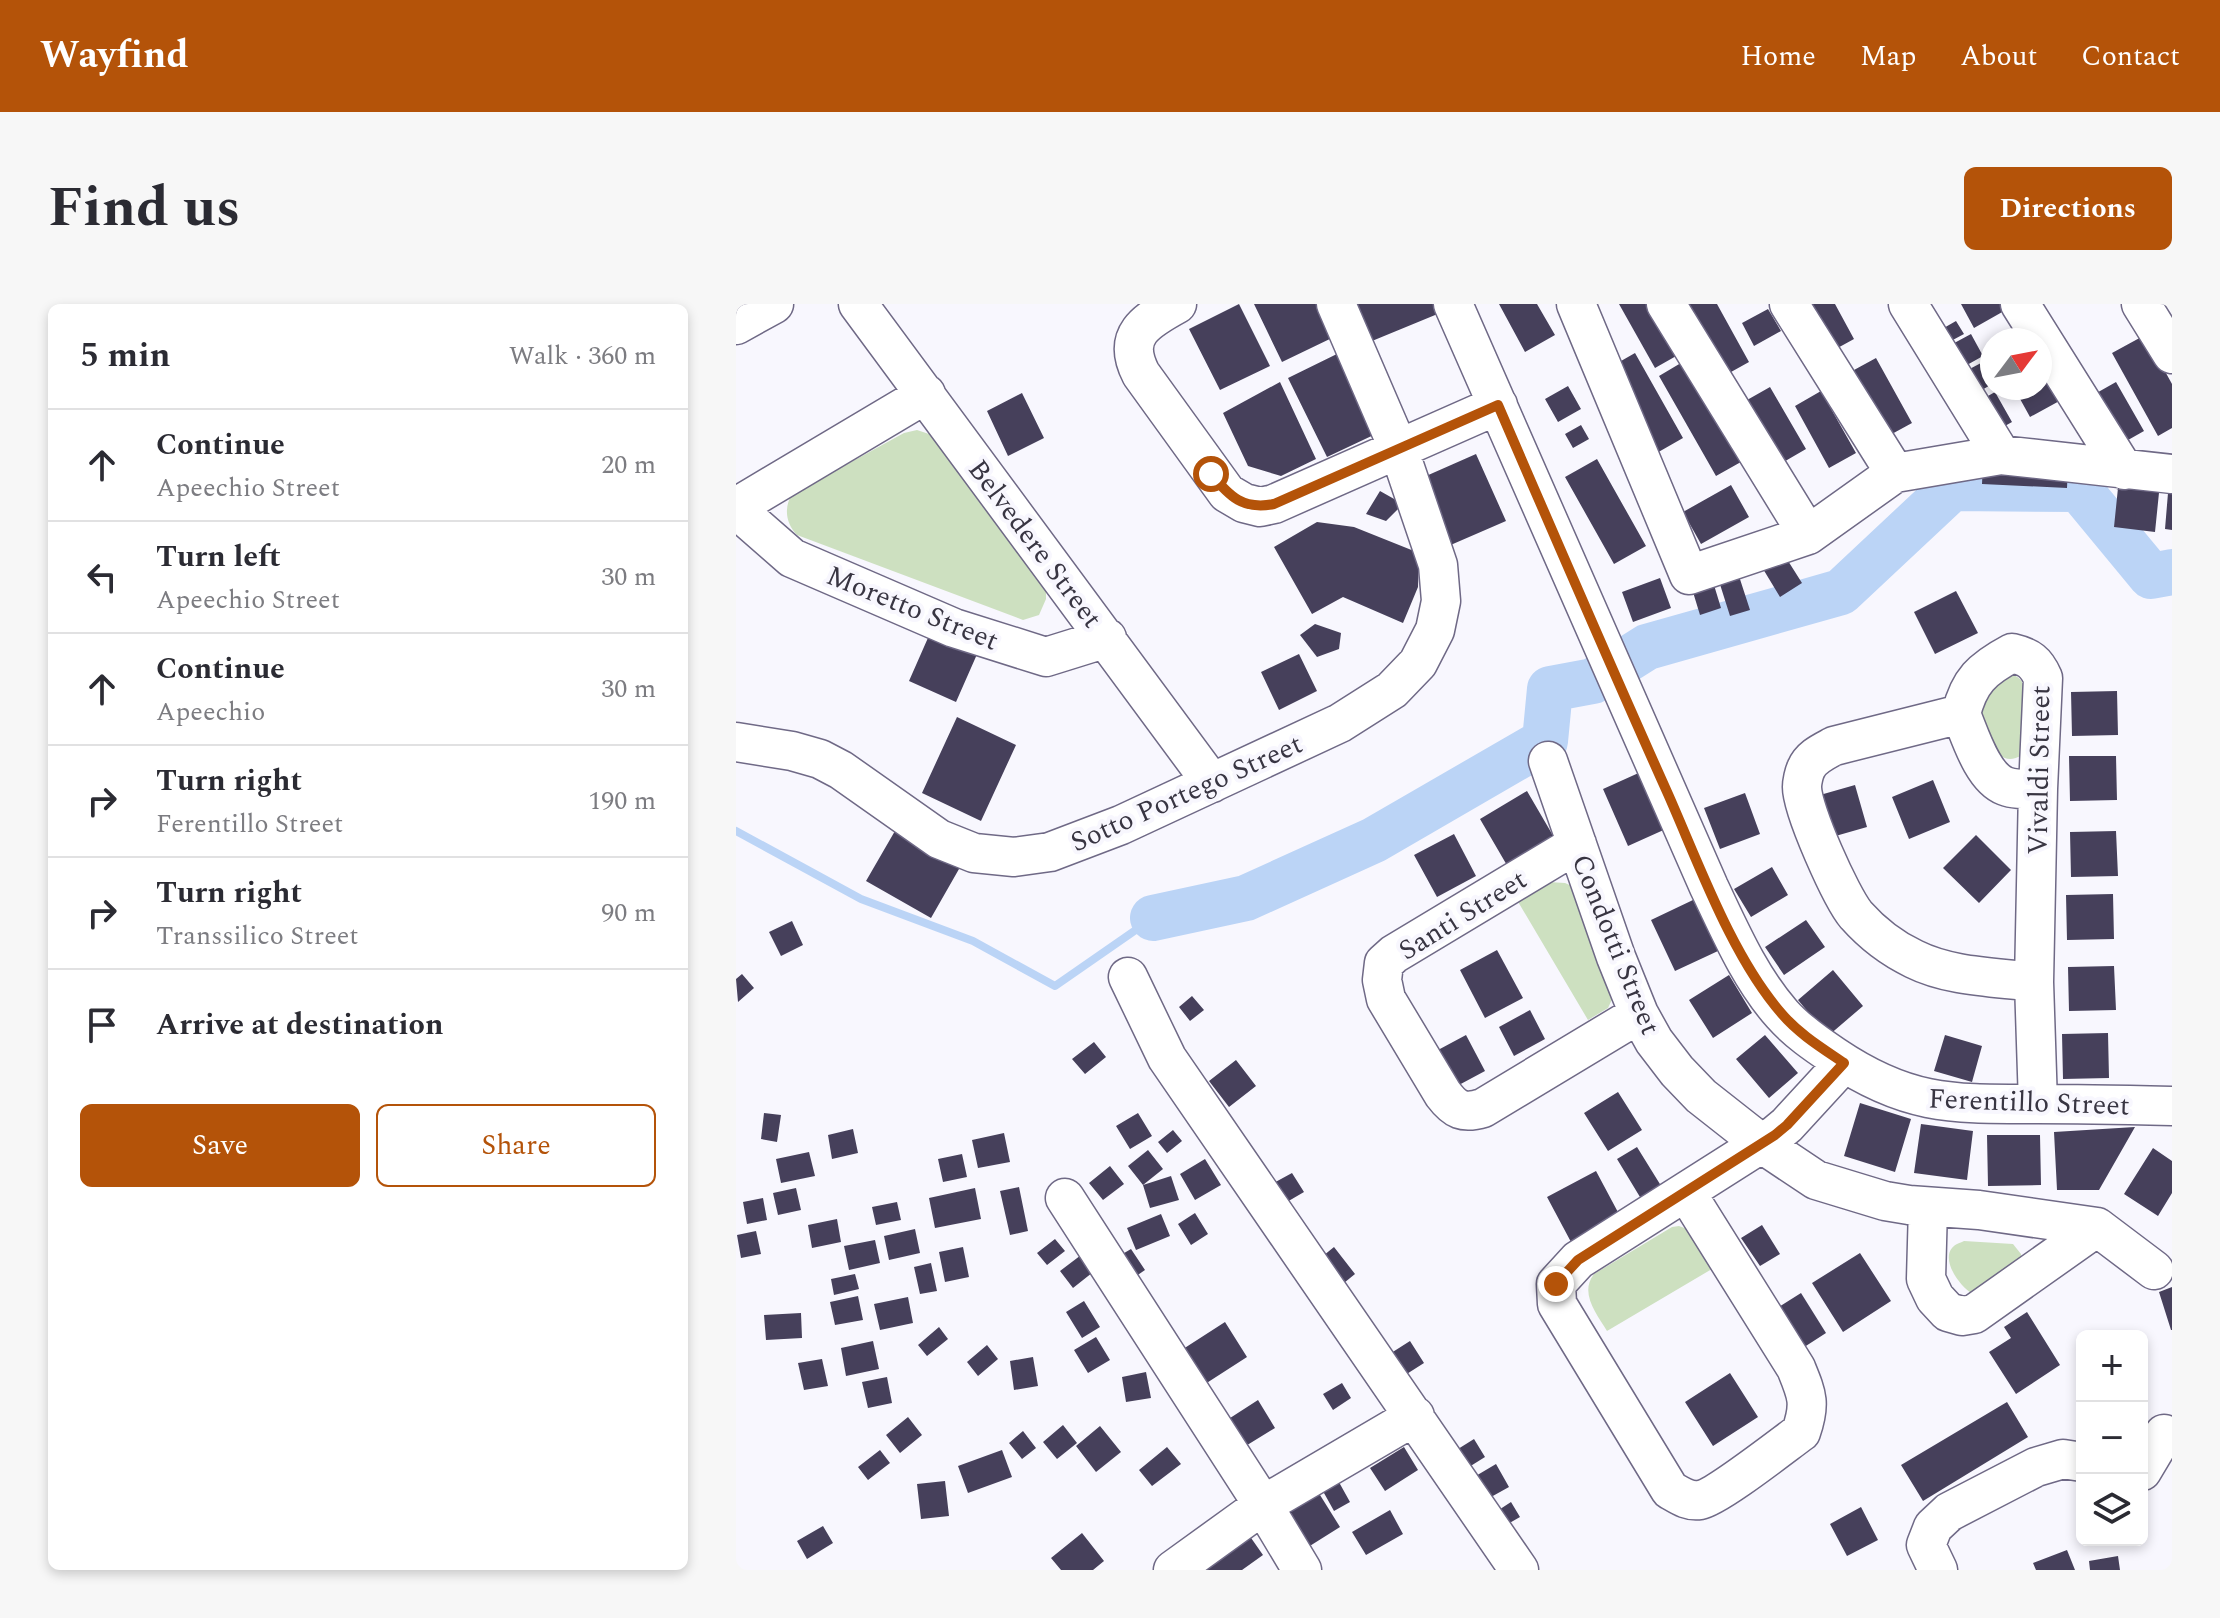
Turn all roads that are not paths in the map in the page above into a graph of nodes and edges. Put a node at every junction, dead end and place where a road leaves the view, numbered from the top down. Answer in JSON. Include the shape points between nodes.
{"nodes":[{"id":1,"x":774,"y":304,"type":"edge"},
{"id":2,"x":858,"y":304,"type":"edge"},
{"id":3,"x":1177,"y":304,"type":"edge"},
{"id":4,"x":1336,"y":304,"type":"edge"},
{"id":5,"x":1453,"y":304,"type":"edge"},
{"id":6,"x":1576,"y":304,"type":"edge"},
{"id":7,"x":1666,"y":304,"type":"edge"},
{"id":8,"x":1789,"y":304,"type":"edge"},
{"id":9,"x":1908,"y":304,"type":"edge"},
{"id":10,"x":2020,"y":304,"type":"edge"},
{"id":11,"x":2141,"y":304,"type":"edge"},
{"id":12,"x":736,"y":325,"type":"edge"},
{"id":13,"x":2172,"y":354,"type":"edge"},
{"id":14,"x":926,"y":394,"type":"junction"},
{"id":15,"x":1498,"y":405,"type":"junction"},
{"id":16,"x":1399,"y":450,"type":"junction"},
{"id":17,"x":2001,"y":455,"type":"junction"},
{"id":18,"x":2124,"y":470,"type":"junction"},
{"id":19,"x":1895,"y":473,"type":"junction"},
{"id":20,"x":2172,"y":474,"type":"edge"},
{"id":21,"x":736,"y":508,"type":"edge"},
{"id":22,"x":1808,"y":535,"type":"junction"},
{"id":23,"x":1107,"y":638,"type":"junction"},
{"id":24,"x":1961,"y":714,"type":"junction"},
{"id":25,"x":736,"y":742,"type":"edge"},
{"id":26,"x":1548,"y":761,"type":"dead end"},
{"id":27,"x":1212,"y":783,"type":"junction"},
{"id":28,"x":2038,"y":789,"type":"junction"},
{"id":29,"x":1577,"y":844,"type":"junction"},
{"id":30,"x":1128,"y":977,"type":"dead end"},
{"id":31,"x":2034,"y":982,"type":"junction"},
{"id":32,"x":1639,"y":1014,"type":"junction"},
{"id":33,"x":1844,"y":1063,"type":"junction"},
{"id":34,"x":2038,"y":1104,"type":"junction"},
{"id":35,"x":2172,"y":1106,"type":"edge"},
{"id":36,"x":1762,"y":1144,"type":"junction"},
{"id":37,"x":1686,"y":1192,"type":"junction"},
{"id":38,"x":1065,"y":1198,"type":"dead end"},
{"id":39,"x":1928,"y":1207,"type":"junction"},
{"id":40,"x":2097,"y":1227,"type":"junction"},
{"id":41,"x":2154,"y":1270,"type":"dead end"},
{"id":42,"x":1415,"y":1416,"type":"junction"},
{"id":43,"x":2164,"y":1434,"type":"dead end"},
{"id":44,"x":2076,"y":1461,"type":"edge"},
{"id":45,"x":2148,"y":1461,"type":"edge"},
{"id":46,"x":1263,"y":1505,"type":"junction"},
{"id":47,"x":1173,"y":1570,"type":"edge"},
{"id":48,"x":1302,"y":1570,"type":"edge"},
{"id":49,"x":1519,"y":1570,"type":"edge"},
{"id":50,"x":1938,"y":1570,"type":"edge"}],
"edges":[{"from":1,"to":12,"type":"street"},
{"from":2,"to":14,"type":"street","name":"Belvedere Street"},
{"from":3,"to":16,"type":"street","via":[[1139,330],[1134,360],[1227,493],[1260,507],[1274,504]]},
{"from":4,"to":16,"type":"street","name":"Sotto Portego Street"},
{"from":5,"to":15,"type":"street","name":"Ferentillo Street"},
{"from":6,"to":22,"type":"street","via":[[1689,575]]},
{"from":7,"to":22,"type":"street"},
{"from":8,"to":19,"type":"street"},
{"from":9,"to":17,"type":"street"},
{"from":10,"to":18,"type":"street"},
{"from":11,"to":13,"type":"street"},
{"from":14,"to":21,"type":"street"},
{"from":14,"to":23,"type":"street","name":"Belvedere Street"},
{"from":15,"to":16,"type":"street"},
{"from":15,"to":33,"type":"street","name":"Ferentillo Street","via":[[1733,937],[1783,1016]]},
{"from":16,"to":27,"type":"street","name":"Sotto Portego Street","via":[[1438,565],[1438,616],[1418,663],[1392,690],[1340,723]]},
{"from":17,"to":18,"type":"street"},
{"from":17,"to":19,"type":"street"},
{"from":18,"to":20,"type":"street"},
{"from":19,"to":22,"type":"street"},
{"from":21,"to":23,"type":"street","name":"Moretto Street","via":[[792,558],[954,628],[1046,657]]},
{"from":23,"to":27,"type":"street","name":"Belvedere Street"},
{"from":24,"to":28,"type":"street","via":[[1989,774],[2001,785]]},
{"from":24,"to":28,"type":"street","name":"Vivaldi Street","via":[[1976,678],[2012,653],[2028,657],[2043,678]]},
{"from":24,"to":31,"type":"street","via":[[1834,746],[1815,756],[1802,786],[1805,802],[1840,890],[1855,913],[1892,946],[1916,960],[1963,972]]},
{"from":25,"to":27,"type":"street","name":"Sotto Portego Street","via":[[820,759],[939,839],[987,855],[1050,852]]},
{"from":26,"to":29,"type":"street","name":"Condotti Street"},
{"from":28,"to":31,"type":"street","name":"Vivaldi Street"},
{"from":29,"to":32,"type":"street","name":"Condotti Street"},
{"from":29,"to":32,"type":"street","name":"Santi Street","via":[[1394,954],[1384,963],[1386,999],[1443,1094],[1461,1111],[1483,1108]]},
{"from":30,"to":42,"type":"street","via":[[1167,1058]]},
{"from":31,"to":34,"type":"street","name":"Vivaldi Street"},
{"from":32,"to":36,"type":"street","name":"Condotti Street","via":[[1677,1071]]},
{"from":33,"to":34,"type":"street","name":"Ferentillo Street","via":[[1917,1097]]},
{"from":33,"to":36,"type":"street","via":[[1787,1125]]},
{"from":34,"to":35,"type":"street","name":"Ferentillo Street"},
{"from":36,"to":37,"type":"street"},
{"from":36,"to":39,"type":"street","name":"Condotti Street","via":[[1816,1180],[1885,1201]]},
{"from":37,"to":37,"type":"street","via":[[1578,1260],[1556,1284],[1557,1304],[1670,1490],[1684,1499],[1701,1500],[1801,1432],[1808,1395]]},
{"from":38,"to":46,"type":"street"},
{"from":39,"to":40,"type":"street","name":"Condotti Street"},
{"from":39,"to":40,"type":"street","via":[[1926,1279],[1948,1312],[1962,1316],[1974,1314]]},
{"from":40,"to":41,"type":"street","name":"Condotti Street"},
{"from":42,"to":46,"type":"street"},
{"from":42,"to":49,"type":"street"},
{"from":43,"to":45,"type":"street"},
{"from":44,"to":50,"type":"street","via":[[2036,1467],[1949,1512],[1933,1527],[1926,1545]]},
{"from":46,"to":47,"type":"street"},
{"from":46,"to":48,"type":"street"}]}
